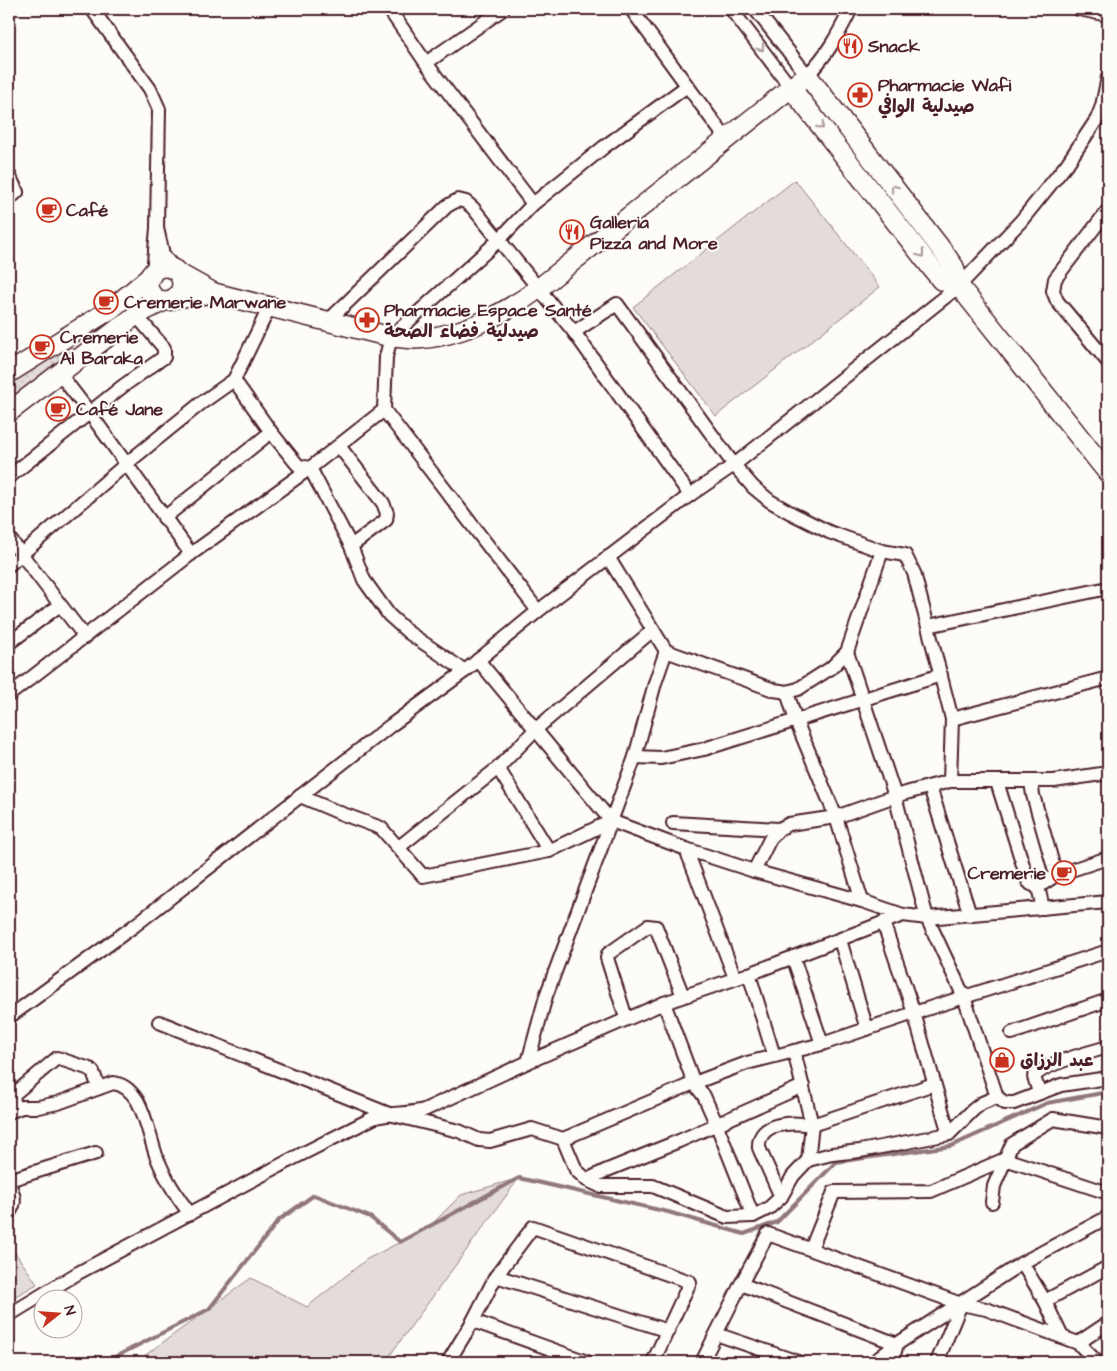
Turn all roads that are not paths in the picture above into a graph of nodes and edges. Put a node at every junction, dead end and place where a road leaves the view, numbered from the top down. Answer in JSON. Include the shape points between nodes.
{"nodes":[{"id":1,"x":92,"y":9,"type":"edge"},
{"id":2,"x":389,"y":9,"type":"edge"},
{"id":3,"x":503,"y":9,"type":"edge"},
{"id":4,"x":631,"y":9,"type":"edge"},
{"id":5,"x":731,"y":9,"type":"edge"},
{"id":6,"x":755,"y":9,"type":"edge"},
{"id":7,"x":851,"y":9,"type":"edge"},
{"id":8,"x":1079,"y":9,"type":"edge"},
{"id":9,"x":1108,"y":14,"type":"edge"},
{"id":10,"x":426,"y":63,"type":"junction"},
{"id":11,"x":807,"y":75,"type":"junction"},
{"id":12,"x":1108,"y":77,"type":"edge"},
{"id":13,"x":686,"y":86,"type":"junction"},
{"id":14,"x":791,"y":88,"type":"junction"},
{"id":15,"x":727,"y":140,"type":"junction"},
{"id":16,"x":9,"y":175,"type":"edge"},
{"id":17,"x":9,"y":199,"type":"edge"},
{"id":18,"x":533,"y":204,"type":"junction"},
{"id":19,"x":1108,"y":210,"type":"edge"},
{"id":20,"x":157,"y":228,"type":"junction"},
{"id":21,"x":499,"y":240,"type":"junction"},
{"id":22,"x":176,"y":271,"type":"junction"},
{"id":23,"x":152,"y":274,"type":"junction"},
{"id":24,"x":959,"y":286,"type":"junction"},
{"id":25,"x":538,"y":289,"type":"junction"},
{"id":26,"x":214,"y":293,"type":"junction"},
{"id":27,"x":169,"y":300,"type":"junction"},
{"id":28,"x":270,"y":306,"type":"junction"},
{"id":29,"x":136,"y":315,"type":"junction"},
{"id":30,"x":328,"y":321,"type":"junction"},
{"id":31,"x":574,"y":332,"type":"junction"},
{"id":32,"x":391,"y":337,"type":"junction"},
{"id":33,"x":1107,"y":356,"type":"edge"},
{"id":34,"x":9,"y":373,"type":"edge"},
{"id":35,"x":58,"y":373,"type":"junction"},
{"id":36,"x":234,"y":380,"type":"junction"},
{"id":37,"x":384,"y":410,"type":"junction"},
{"id":38,"x":9,"y":412,"type":"edge"},
{"id":39,"x":89,"y":412,"type":"junction"},
{"id":40,"x":271,"y":432,"type":"junction"},
{"id":41,"x":339,"y":446,"type":"junction"},
{"id":42,"x":126,"y":464,"type":"junction"},
{"id":43,"x":734,"y":464,"type":"junction"},
{"id":44,"x":310,"y":468,"type":"junction"},
{"id":45,"x":1108,"y":474,"type":"edge"},
{"id":46,"x":9,"y":477,"type":"edge"},
{"id":47,"x":690,"y":495,"type":"junction"},
{"id":48,"x":164,"y":518,"type":"junction"},
{"id":49,"x":9,"y":538,"type":"edge"},
{"id":50,"x":351,"y":546,"type":"junction"},
{"id":51,"x":882,"y":551,"type":"junction"},
{"id":52,"x":22,"y":554,"type":"junction"},
{"id":53,"x":191,"y":554,"type":"junction"},
{"id":54,"x":608,"y":557,"type":"junction"},
{"id":55,"x":9,"y":565,"type":"edge"},
{"id":56,"x":1108,"y":588,"type":"edge"},
{"id":57,"x":60,"y":605,"type":"junction"},
{"id":58,"x":538,"y":611,"type":"junction"},
{"id":59,"x":928,"y":626,"type":"junction"},
{"id":60,"x":653,"y":630,"type":"junction"},
{"id":61,"x":85,"y":638,"type":"junction"},
{"id":62,"x":9,"y":643,"type":"edge"},
{"id":63,"x":666,"y":651,"type":"junction"},
{"id":64,"x":847,"y":652,"type":"junction"},
{"id":65,"x":478,"y":660,"type":"junction"},
{"id":66,"x":464,"y":671,"type":"junction"},
{"id":67,"x":941,"y":675,"type":"junction"},
{"id":68,"x":1108,"y":678,"type":"edge"},
{"id":69,"x":787,"y":692,"type":"junction"},
{"id":70,"x":9,"y":696,"type":"edge"},
{"id":71,"x":864,"y":699,"type":"junction"},
{"id":72,"x":952,"y":719,"type":"junction"},
{"id":73,"x":796,"y":721,"type":"junction"},
{"id":74,"x":536,"y":729,"type":"junction"},
{"id":75,"x":635,"y":757,"type":"junction"},
{"id":76,"x":498,"y":768,"type":"junction"},
{"id":77,"x":1108,"y":773,"type":"edge"},
{"id":78,"x":950,"y":781,"type":"junction"},
{"id":79,"x":997,"y":782,"type":"junction"},
{"id":80,"x":1031,"y":782,"type":"junction"},
{"id":81,"x":930,"y":787,"type":"junction"},
{"id":82,"x":300,"y":796,"type":"junction"},
{"id":83,"x":895,"y":796,"type":"junction"},
{"id":84,"x":836,"y":818,"type":"junction"},
{"id":85,"x":611,"y":821,"type":"junction"},
{"id":86,"x":673,"y":823,"type":"dead end"},
{"id":87,"x":779,"y":829,"type":"junction"},
{"id":88,"x":398,"y":847,"type":"junction"},
{"id":89,"x":686,"y":849,"type":"junction"},
{"id":90,"x":549,"y":851,"type":"junction"},
{"id":91,"x":1108,"y":858,"type":"edge"},
{"id":92,"x":754,"y":871,"type":"junction"},
{"id":93,"x":1056,"y":874,"type":"junction"},
{"id":94,"x":1038,"y":887,"type":"junction"},
{"id":95,"x":862,"y":901,"type":"junction"},
{"id":96,"x":1108,"y":902,"type":"edge"},
{"id":97,"x":1043,"y":908,"type":"junction"},
{"id":98,"x":902,"y":915,"type":"junction"},
{"id":99,"x":970,"y":915,"type":"junction"},
{"id":100,"x":927,"y":918,"type":"junction"},
{"id":101,"x":884,"y":922,"type":"junction"},
{"id":102,"x":840,"y":940,"type":"junction"},
{"id":103,"x":1108,"y":951,"type":"edge"},
{"id":104,"x":793,"y":957,"type":"junction"},
{"id":105,"x":749,"y":974,"type":"junction"},
{"id":106,"x":735,"y":978,"type":"junction"},
{"id":107,"x":683,"y":996,"type":"junction"},
{"id":108,"x":964,"y":997,"type":"junction"},
{"id":109,"x":1108,"y":1000,"type":"edge"},
{"id":110,"x":664,"y":1003,"type":"junction"},
{"id":111,"x":914,"y":1013,"type":"junction"},
{"id":112,"x":9,"y":1017,"type":"edge"},
{"id":113,"x":626,"y":1018,"type":"junction"},
{"id":114,"x":159,"y":1022,"type":"dead end"},
{"id":115,"x":867,"y":1029,"type":"junction"},
{"id":116,"x":1012,"y":1033,"type":"dead end"},
{"id":117,"x":822,"y":1044,"type":"junction"},
{"id":118,"x":1108,"y":1047,"type":"edge"},
{"id":119,"x":794,"y":1051,"type":"junction"},
{"id":120,"x":774,"y":1056,"type":"junction"},
{"id":121,"x":528,"y":1062,"type":"junction"},
{"id":122,"x":1108,"y":1078,"type":"edge"},
{"id":123,"x":694,"y":1083,"type":"junction"},
{"id":124,"x":934,"y":1084,"type":"junction"},
{"id":125,"x":803,"y":1086,"type":"junction"},
{"id":126,"x":99,"y":1088,"type":"junction"},
{"id":127,"x":1039,"y":1092,"type":"junction"},
{"id":128,"x":997,"y":1097,"type":"junction"},
{"id":129,"x":12,"y":1111,"type":"edge"},
{"id":130,"x":389,"y":1114,"type":"junction"},
{"id":131,"x":716,"y":1123,"type":"junction"},
{"id":132,"x":812,"y":1125,"type":"junction"},
{"id":133,"x":1108,"y":1128,"type":"edge"},
{"id":134,"x":949,"y":1134,"type":"junction"},
{"id":135,"x":563,"y":1139,"type":"junction"},
{"id":136,"x":96,"y":1153,"type":"dead end"},
{"id":137,"x":1005,"y":1159,"type":"junction"},
{"id":138,"x":808,"y":1160,"type":"junction"},
{"id":139,"x":587,"y":1180,"type":"junction"},
{"id":140,"x":9,"y":1182,"type":"edge"},
{"id":141,"x":1105,"y":1189,"type":"edge"},
{"id":142,"x":781,"y":1197,"type":"junction"},
{"id":143,"x":992,"y":1202,"type":"dead end"},
{"id":144,"x":9,"y":1213,"type":"edge"},
{"id":145,"x":190,"y":1214,"type":"junction"},
{"id":146,"x":753,"y":1216,"type":"junction"},
{"id":147,"x":1108,"y":1217,"type":"edge"},
{"id":148,"x":811,"y":1250,"type":"junction"},
{"id":149,"x":1022,"y":1263,"type":"junction"},
{"id":150,"x":1108,"y":1267,"type":"edge"},
{"id":151,"x":496,"y":1276,"type":"junction"},
{"id":152,"x":740,"y":1284,"type":"junction"},
{"id":153,"x":1045,"y":1301,"type":"junction"},
{"id":154,"x":961,"y":1304,"type":"junction"},
{"id":155,"x":9,"y":1315,"type":"edge"},
{"id":156,"x":473,"y":1321,"type":"junction"},
{"id":157,"x":1108,"y":1323,"type":"edge"},
{"id":158,"x":668,"y":1331,"type":"junction"},
{"id":159,"x":716,"y":1334,"type":"junction"},
{"id":160,"x":1062,"y":1337,"type":"junction"},
{"id":161,"x":1078,"y":1343,"type":"junction"},
{"id":162,"x":897,"y":1344,"type":"junction"},
{"id":163,"x":448,"y":1362,"type":"edge"},
{"id":164,"x":587,"y":1362,"type":"edge"},
{"id":165,"x":653,"y":1362,"type":"edge"},
{"id":166,"x":702,"y":1362,"type":"edge"},
{"id":167,"x":798,"y":1362,"type":"edge"},
{"id":168,"x":874,"y":1362,"type":"edge"},
{"id":169,"x":892,"y":1362,"type":"edge"},
{"id":170,"x":938,"y":1362,"type":"edge"},
{"id":171,"x":1097,"y":1362,"type":"edge"}],
"edges":[{"from":1,"to":20,"type":"street","via":[[150,89],[159,109]]},
{"from":2,"to":10,"type":"street"},
{"from":3,"to":10,"type":"street"},
{"from":4,"to":13,"type":"street"},
{"from":5,"to":14,"type":"street","one_way":true},
{"from":6,"to":11,"type":"street"},
{"from":7,"to":11,"type":"street","via":[[829,50]]},
{"from":8,"to":9,"type":"street"},
{"from":10,"to":18,"type":"street"},
{"from":11,"to":14,"type":"street"},
{"from":24,"to":11,"type":"street","one_way":true,"via":[[954,268],[942,250]]},
{"from":12,"to":24,"type":"street","via":[[1097,119],[1067,164],[1027,214]]},
{"from":13,"to":15,"type":"street"},
{"from":13,"to":18,"type":"street"},
{"from":14,"to":15,"type":"street"},
{"from":14,"to":24,"type":"street","one_way":true,"via":[[941,280]]},
{"from":15,"to":25,"type":"street"},
{"from":16,"to":17,"type":"street","via":[[17,192]]},
{"from":18,"to":21,"type":"street"},
{"from":19,"to":33,"type":"street","via":[[1053,286],[1057,301]]},
{"from":20,"to":22,"type":"street","via":[[163,254]]},
{"from":20,"to":23,"type":"street"},
{"from":21,"to":25,"type":"street"},
{"from":21,"to":30,"type":"street","via":[[466,202],[452,202]]},
{"from":21,"to":32,"type":"street"},
{"from":22,"to":23,"type":"street","via":[[164,267]]},
{"from":22,"to":26,"type":"street"},
{"from":22,"to":27,"type":"street","via":[[183,283],[179,294]]},
{"from":23,"to":27,"type":"street","via":[[148,286],[150,292],[158,300]]},
{"from":23,"to":34,"type":"street","via":[[111,309]]},
{"from":24,"to":43,"type":"street"},
{"from":24,"to":45,"type":"street"},
{"from":25,"to":31,"type":"street"},
{"from":25,"to":32,"type":"street","via":[[515,306],[471,326],[434,337]]},
{"from":26,"to":27,"type":"street"},
{"from":26,"to":28,"type":"street"},
{"from":27,"to":29,"type":"street"},
{"from":28,"to":30,"type":"street"},
{"from":28,"to":36,"type":"street"},
{"from":29,"to":35,"type":"street"},
{"from":29,"to":39,"type":"street","via":[[164,348],[164,357]]},
{"from":30,"to":32,"type":"street"},
{"from":31,"to":43,"type":"street","via":[[617,304]]},
{"from":31,"to":47,"type":"street"},
{"from":32,"to":37,"type":"street","via":[[386,357]]},
{"from":35,"to":38,"type":"street"},
{"from":35,"to":39,"type":"street"},
{"from":36,"to":40,"type":"street"},
{"from":36,"to":42,"type":"street"},
{"from":37,"to":41,"type":"street"},
{"from":37,"to":58,"type":"street"},
{"from":39,"to":42,"type":"street"},
{"from":39,"to":46,"type":"street"},
{"from":40,"to":44,"type":"street","via":[[299,466]]},
{"from":40,"to":48,"type":"street"},
{"from":41,"to":44,"type":"street"},
{"from":41,"to":50,"type":"street","via":[[388,513],[386,520]]},
{"from":42,"to":48,"type":"street"},
{"from":42,"to":52,"type":"street"},
{"from":43,"to":47,"type":"street"},
{"from":43,"to":51,"type":"street","via":[[770,501],[829,532]]},
{"from":44,"to":50,"type":"street"},
{"from":44,"to":53,"type":"street"},
{"from":47,"to":54,"type":"street"},
{"from":48,"to":53,"type":"street"},
{"from":49,"to":52,"type":"street"},
{"from":50,"to":66,"type":"street","via":[[364,580],[389,615],[408,633]]},
{"from":51,"to":59,"type":"street","via":[[905,555],[909,561]]},
{"from":51,"to":64,"type":"street"},
{"from":52,"to":55,"type":"street"},
{"from":52,"to":57,"type":"street"},
{"from":53,"to":61,"type":"street"},
{"from":54,"to":58,"type":"street"},
{"from":54,"to":60,"type":"street"},
{"from":56,"to":59,"type":"street"},
{"from":57,"to":61,"type":"street"},
{"from":57,"to":62,"type":"street"},
{"from":58,"to":65,"type":"street"},
{"from":59,"to":67,"type":"street"},
{"from":60,"to":63,"type":"street"},
{"from":60,"to":74,"type":"street"},
{"from":61,"to":70,"type":"street"},
{"from":63,"to":69,"type":"street"},
{"from":63,"to":75,"type":"street"},
{"from":64,"to":69,"type":"street","via":[[831,668],[798,689]]},
{"from":64,"to":71,"type":"street"},
{"from":65,"to":66,"type":"street"},
{"from":65,"to":74,"type":"street"},
{"from":66,"to":82,"type":"street"},
{"from":67,"to":71,"type":"street"},
{"from":67,"to":72,"type":"street"},
{"from":68,"to":72,"type":"street"},
{"from":69,"to":73,"type":"street"},
{"from":71,"to":73,"type":"street"},
{"from":71,"to":83,"type":"street"},
{"from":72,"to":78,"type":"street"},
{"from":73,"to":75,"type":"street","via":[[704,749],[661,758]]},
{"from":73,"to":84,"type":"street"},
{"from":74,"to":76,"type":"street"},
{"from":74,"to":85,"type":"street"},
{"from":75,"to":85,"type":"street"},
{"from":76,"to":88,"type":"street"},
{"from":76,"to":90,"type":"street"},
{"from":77,"to":80,"type":"street"},
{"from":78,"to":79,"type":"street"},
{"from":78,"to":81,"type":"street"},
{"from":79,"to":80,"type":"street"},
{"from":79,"to":94,"type":"street","via":[[1028,881]]},
{"from":80,"to":93,"type":"street"},
{"from":81,"to":83,"type":"street"},
{"from":81,"to":99,"type":"street"},
{"from":82,"to":88,"type":"street","via":[[381,828]]},
{"from":82,"to":112,"type":"street","via":[[134,926]]},
{"from":83,"to":84,"type":"street"},
{"from":83,"to":100,"type":"street"},
{"from":84,"to":87,"type":"street","via":[[789,824]]},
{"from":84,"to":95,"type":"street"},
{"from":85,"to":89,"type":"street"},
{"from":85,"to":90,"type":"street"},
{"from":85,"to":121,"type":"street","via":[[546,996]]},
{"from":86,"to":87,"type":"street"},
{"from":87,"to":92,"type":"street","via":[[764,849]]},
{"from":88,"to":90,"type":"street","via":[[424,876]]},
{"from":89,"to":92,"type":"street"},
{"from":89,"to":106,"type":"street"},
{"from":91,"to":93,"type":"street"},
{"from":92,"to":95,"type":"street"},
{"from":93,"to":94,"type":"street"},
{"from":94,"to":97,"type":"street"},
{"from":95,"to":98,"type":"street"},
{"from":96,"to":97,"type":"street"},
{"from":97,"to":99,"type":"street"},
{"from":98,"to":100,"type":"street"},
{"from":98,"to":101,"type":"street"},
{"from":99,"to":100,"type":"street"},
{"from":100,"to":108,"type":"street"},
{"from":101,"to":102,"type":"street"},
{"from":101,"to":111,"type":"street"},
{"from":102,"to":104,"type":"street"},
{"from":102,"to":115,"type":"street"},
{"from":103,"to":108,"type":"street"},
{"from":104,"to":105,"type":"street"},
{"from":104,"to":117,"type":"street"},
{"from":105,"to":106,"type":"street"},
{"from":105,"to":120,"type":"street"},
{"from":106,"to":107,"type":"street"},
{"from":107,"to":110,"type":"street"},
{"from":107,"to":113,"type":"street","via":[[656,926],[648,926],[608,954],[607,958]]},
{"from":108,"to":111,"type":"street"},
{"from":108,"to":128,"type":"street"},
{"from":109,"to":116,"type":"street"},
{"from":110,"to":113,"type":"street"},
{"from":110,"to":123,"type":"street"},
{"from":111,"to":115,"type":"street"},
{"from":111,"to":124,"type":"street"},
{"from":113,"to":121,"type":"street"},
{"from":114,"to":130,"type":"street"},
{"from":115,"to":117,"type":"street"},
{"from":117,"to":119,"type":"street"},
{"from":118,"to":127,"type":"street","via":[[1037,1071],[1034,1077]]},
{"from":119,"to":120,"type":"street"},
{"from":119,"to":125,"type":"street"},
{"from":120,"to":123,"type":"street"},
{"from":121,"to":130,"type":"street","via":[[424,1110]]},
{"from":122,"to":127,"type":"street","via":[[1060,1085]]},
{"from":123,"to":131,"type":"street"},
{"from":123,"to":135,"type":"street"},
{"from":124,"to":132,"type":"street"},
{"from":124,"to":134,"type":"street"},
{"from":125,"to":131,"type":"street"},
{"from":125,"to":132,"type":"street"},
{"from":126,"to":129,"type":"street","via":[[58,1103]]},
{"from":126,"to":129,"type":"street","via":[[90,1069],[57,1058],[13,1095]]},
{"from":126,"to":145,"type":"street","via":[[120,1084],[136,1100],[157,1158]]},
{"from":127,"to":128,"type":"street","via":[[1014,1103],[1005,1103]]},
{"from":128,"to":134,"type":"street","via":[[982,1103]]},
{"from":130,"to":135,"type":"street","via":[[459,1131],[479,1140],[490,1141],[532,1129]]},
{"from":130,"to":145,"type":"street","via":[[373,1118]]},
{"from":131,"to":139,"type":"street"},
{"from":131,"to":146,"type":"street"},
{"from":132,"to":138,"type":"street"},
{"from":132,"to":142,"type":"street","via":[[783,1124],[761,1133],[759,1148]]},
{"from":133,"to":137,"type":"street","via":[[1053,1119],[1012,1144]]},
{"from":134,"to":138,"type":"street"},
{"from":135,"to":139,"type":"street","via":[[576,1170]]},
{"from":136,"to":140,"type":"street"},
{"from":137,"to":141,"type":"street"},
{"from":137,"to":143,"type":"street","via":[[994,1186]]},
{"from":137,"to":148,"type":"street","via":[[931,1192],[834,1192]]},
{"from":138,"to":142,"type":"street","via":[[793,1176]]},
{"from":139,"to":146,"type":"street","via":[[600,1186],[653,1186],[727,1217]]},
{"from":140,"to":144,"type":"street","via":[[15,1197]]},
{"from":142,"to":146,"type":"street"},
{"from":145,"to":155,"type":"street","via":[[78,1273]]},
{"from":147,"to":149,"type":"street"},
{"from":148,"to":152,"type":"street","via":[[768,1234]]},
{"from":148,"to":154,"type":"street"},
{"from":149,"to":153,"type":"street"},
{"from":149,"to":154,"type":"street"},
{"from":150,"to":153,"type":"street"},
{"from":151,"to":156,"type":"street"},
{"from":151,"to":158,"type":"street"},
{"from":151,"to":158,"type":"street","via":[[533,1227],[690,1282]]},
{"from":152,"to":159,"type":"street"},
{"from":152,"to":162,"type":"street"},
{"from":153,"to":160,"type":"street"},
{"from":154,"to":160,"type":"street","via":[[986,1309]]},
{"from":154,"to":162,"type":"street"},
{"from":154,"to":170,"type":"street"},
{"from":156,"to":163,"type":"street"},
{"from":156,"to":164,"type":"street"},
{"from":157,"to":161,"type":"street"},
{"from":158,"to":165,"type":"street"},
{"from":159,"to":166,"type":"street"},
{"from":159,"to":167,"type":"street"},
{"from":160,"to":161,"type":"street"},
{"from":161,"to":171,"type":"street"},
{"from":162,"to":168,"type":"street"},
{"from":162,"to":169,"type":"street"}]}
